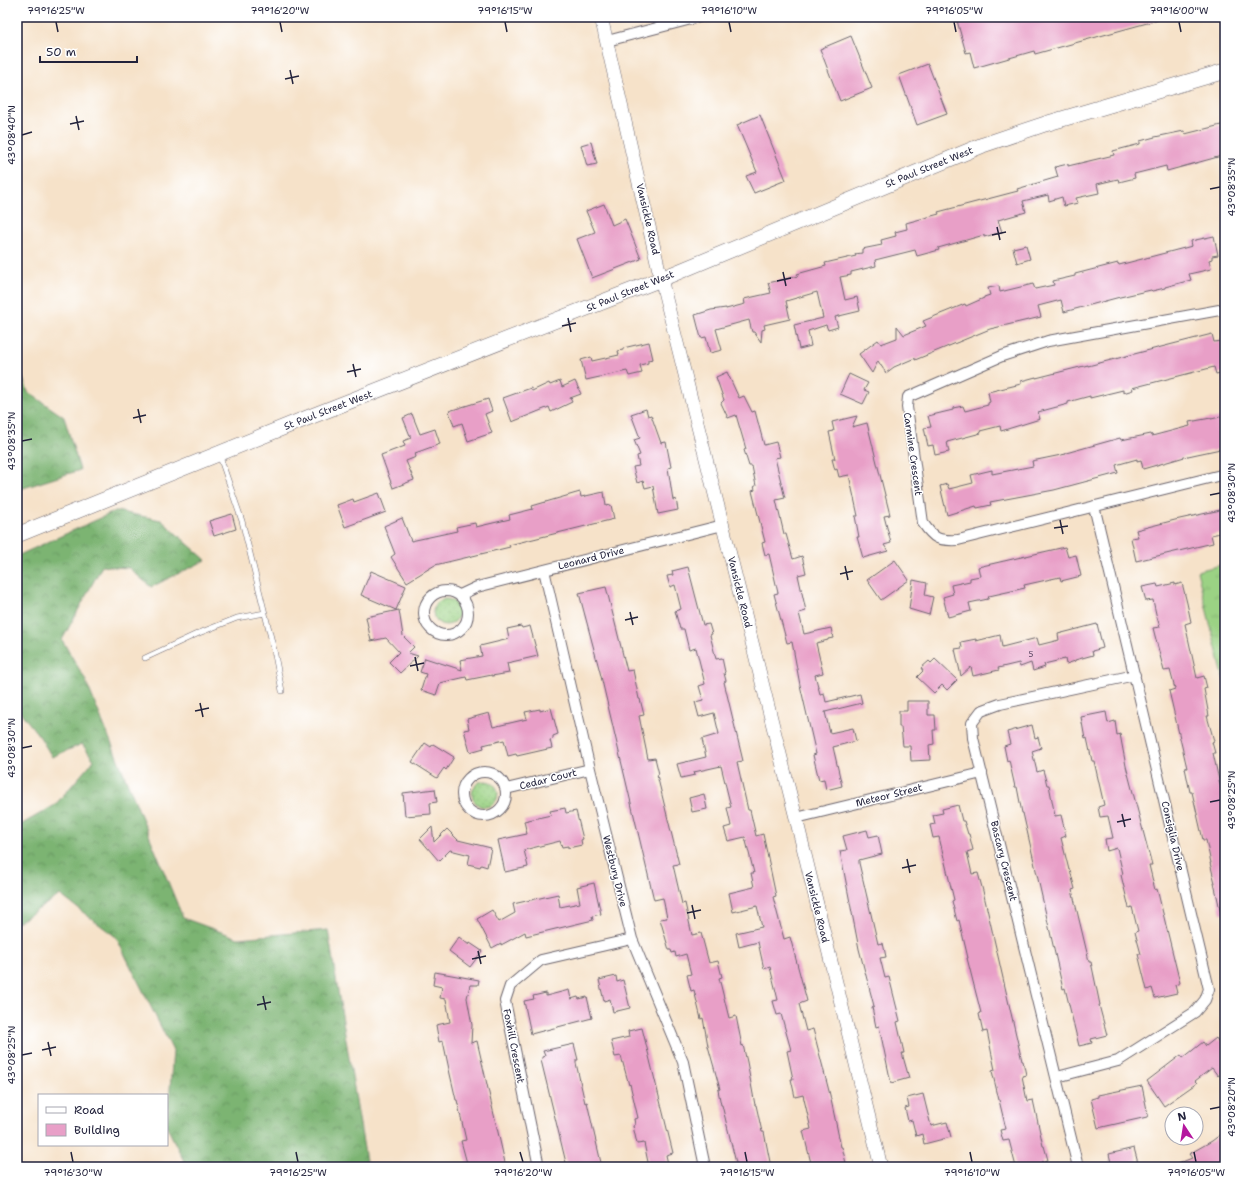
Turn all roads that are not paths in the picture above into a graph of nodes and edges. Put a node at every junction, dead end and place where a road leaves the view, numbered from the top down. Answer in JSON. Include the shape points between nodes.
{"nodes":[{"id":1,"x":601,"y":17,"type":"edge"},
{"id":2,"x":699,"y":17,"type":"edge"},
{"id":3,"x":607,"y":41,"type":"junction"},
{"id":4,"x":1225,"y":71,"type":"edge"},
{"id":5,"x":661,"y":279,"type":"junction"},
{"id":6,"x":1225,"y":309,"type":"edge"},
{"id":7,"x":219,"y":453,"type":"junction"},
{"id":8,"x":1225,"y":474,"type":"edge"},
{"id":9,"x":1094,"y":506,"type":"junction"},
{"id":10,"x":723,"y":525,"type":"junction"},
{"id":11,"x":17,"y":535,"type":"edge"},
{"id":12,"x":544,"y":570,"type":"junction"},
{"id":13,"x":460,"y":596,"type":"junction"},
{"id":14,"x":265,"y":613,"type":"junction"},
{"id":15,"x":145,"y":658,"type":"dead end"},
{"id":16,"x":1134,"y":675,"type":"junction"},
{"id":17,"x":282,"y":691,"type":"dead end"},
{"id":18,"x":590,"y":769,"type":"junction"},
{"id":19,"x":982,"y":773,"type":"junction"},
{"id":20,"x":506,"y":789,"type":"junction"},
{"id":21,"x":796,"y":818,"type":"junction"},
{"id":22,"x":632,"y":939,"type":"junction"},
{"id":23,"x":1056,"y":1077,"type":"junction"},
{"id":24,"x":539,"y":1167,"type":"edge"},
{"id":25,"x":705,"y":1167,"type":"edge"},
{"id":26,"x":881,"y":1167,"type":"edge"},
{"id":27,"x":1078,"y":1167,"type":"edge"}],
"edges":[{"from":1,"to":3,"type":"street","name":"Vansickle Road"},
{"from":2,"to":3,"type":"street"},
{"from":3,"to":5,"type":"street","name":"Vansickle Road"},
{"from":4,"to":5,"type":"main road","name":"St Paul Street West","via":[[983,145]]},
{"from":5,"to":7,"type":"main road","name":"St Paul Street West"},
{"from":5,"to":10,"type":"street","name":"Vansickle Road"},
{"from":6,"to":9,"type":"street","name":"Carmine Crescent","via":[[1048,341],[1002,356],[908,397],[907,408],[923,523],[931,535],[944,541],[958,540]]},
{"from":7,"to":11,"type":"main road","name":"St Paul Street West"},
{"from":7,"to":14,"type":"lane","via":[[242,521]]},
{"from":8,"to":9,"type":"street","name":"Carmine Crescent"},
{"from":9,"to":16,"type":"street","name":"Consiglia Drive"},
{"from":10,"to":12,"type":"street","name":"Leonard Drive"},
{"from":10,"to":21,"type":"street","name":"Vansickle Road"},
{"from":12,"to":13,"type":"street","name":"Leonard Drive","via":[[477,587]]},
{"from":12,"to":18,"type":"street","name":"Westbury Drive"},
{"from":13,"to":13,"type":"street","via":[[465,601],[467,609],[464,624],[452,634],[436,633],[430,628],[424,616],[427,601],[432,595],[446,590]]},
{"from":14,"to":15,"type":"lane","via":[[237,618]]},
{"from":14,"to":17,"type":"lane"},
{"from":16,"to":19,"type":"street","name":"Bascary Crescent","via":[[1000,704],[981,711],[972,723]]},
{"from":16,"to":23,"type":"street","name":"Consiglia Drive","via":[[1209,989],[1205,1000],[1194,1012],[1118,1061]]},
{"from":18,"to":20,"type":"street","name":"Cedar Court"},
{"from":18,"to":22,"type":"street","name":"Westbury Drive"},
{"from":19,"to":21,"type":"street","name":"Meteor Street"},
{"from":19,"to":23,"type":"street","name":"Bascary Crescent"},
{"from":20,"to":20,"type":"street","name":"Cedar Court","via":[[504,803],[500,809],[488,816],[474,813],[464,804],[462,797],[466,782],[477,773],[492,773],[503,782]]},
{"from":21,"to":26,"type":"street","name":"Vansickle Road"},
{"from":22,"to":24,"type":"street","name":"Foxhill Crescent","via":[[541,960],[510,986],[505,1001]]},
{"from":22,"to":25,"type":"street","name":"Westbury Drive","via":[[683,1062]]},
{"from":23,"to":27,"type":"street","name":"Bascary Crescent"}]}
